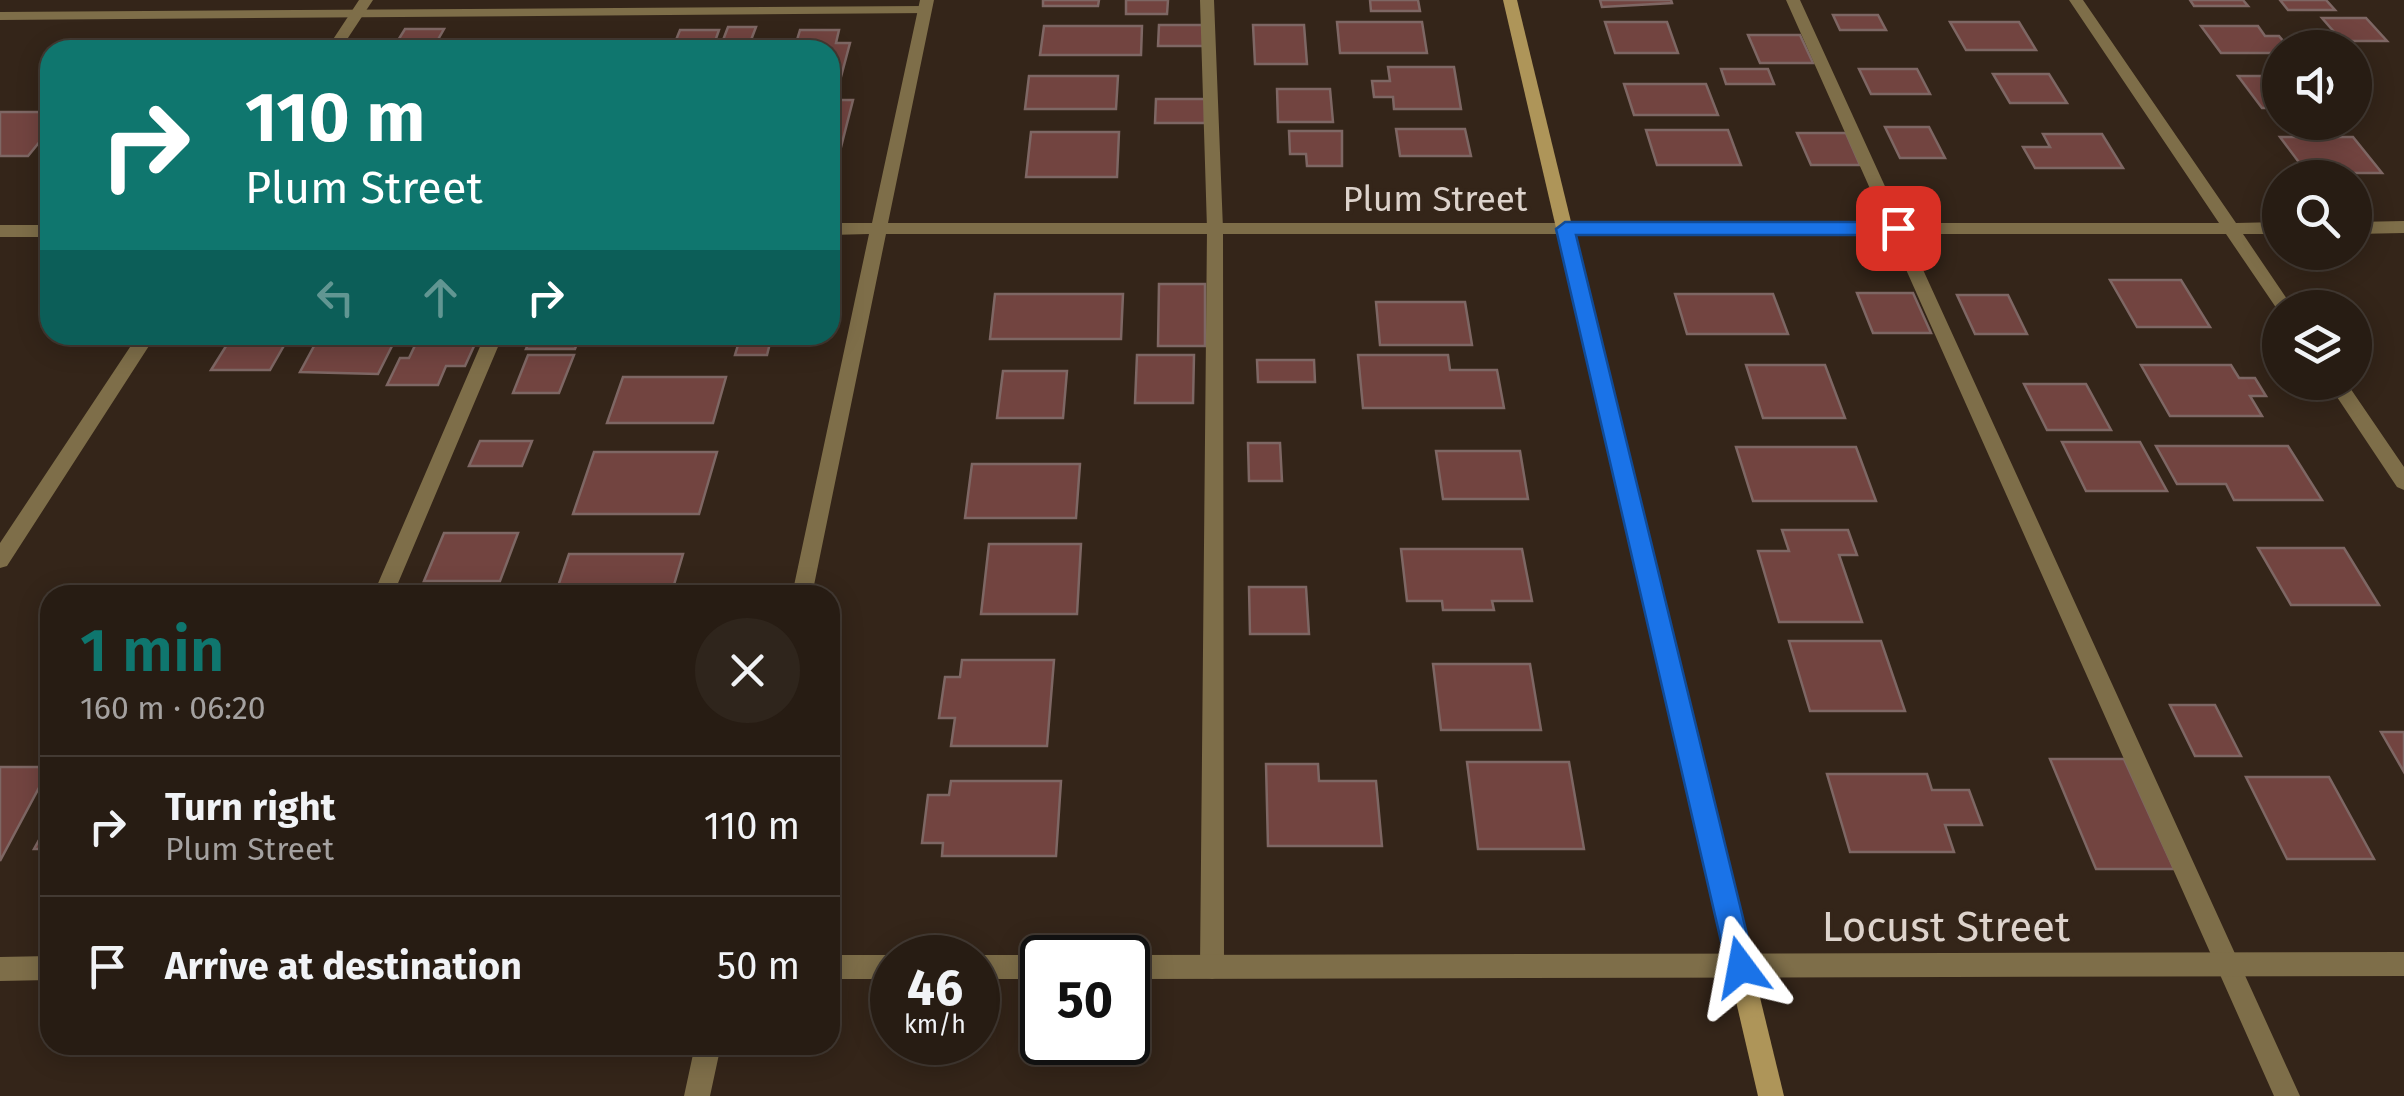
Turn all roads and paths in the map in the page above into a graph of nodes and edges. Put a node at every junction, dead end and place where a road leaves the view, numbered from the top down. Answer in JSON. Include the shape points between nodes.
{"nodes":[{"id":1,"x":366,"y":0,"type":"edge"},
{"id":2,"x":1207,"y":0,"type":"edge"},
{"id":3,"x":1510,"y":0,"type":"edge"},
{"id":4,"x":1793,"y":0,"type":"edge"},
{"id":5,"x":2076,"y":0,"type":"edge"},
{"id":6,"x":926,"y":5,"type":"edge"},
{"id":7,"x":0,"y":16,"type":"edge"},
{"id":8,"x":355,"y":17,"type":"junction"},
{"id":9,"x":340,"y":40,"type":"edge"},
{"id":10,"x":2404,"y":227,"type":"edge"},
{"id":11,"x":1898,"y":228,"type":"junction"},
{"id":12,"x":2231,"y":228,"type":"junction"},
{"id":13,"x":2262,"y":228,"type":"edge"},
{"id":14,"x":2372,"y":228,"type":"edge"},
{"id":15,"x":840,"y":229,"type":"edge"},
{"id":16,"x":879,"y":229,"type":"junction"},
{"id":17,"x":1215,"y":229,"type":"junction"},
{"id":18,"x":1565,"y":229,"type":"junction"},
{"id":19,"x":0,"y":231,"type":"edge"},
{"id":20,"x":40,"y":231,"type":"edge"},
{"id":21,"x":2273,"y":290,"type":"edge"},
{"id":22,"x":140,"y":345,"type":"edge"},
{"id":23,"x":490,"y":345,"type":"edge"},
{"id":24,"x":2348,"y":400,"type":"edge"},
{"id":25,"x":2404,"y":482,"type":"edge"},
{"id":26,"x":0,"y":560,"type":"edge"},
{"id":27,"x":387,"y":585,"type":"edge"},
{"id":28,"x":804,"y":585,"type":"edge"},
{"id":29,"x":2404,"y":964,"type":"edge"},
{"id":30,"x":2229,"y":965,"type":"junction"},
{"id":31,"x":840,"y":967,"type":"edge"},
{"id":32,"x":870,"y":967,"type":"edge"},
{"id":33,"x":1150,"y":967,"type":"edge"},
{"id":34,"x":1212,"y":967,"type":"junction"},
{"id":35,"x":1741,"y":967,"type":"junction"},
{"id":36,"x":0,"y":968,"type":"edge"},
{"id":37,"x":40,"y":968,"type":"edge"},
{"id":38,"x":706,"y":1055,"type":"edge"},
{"id":39,"x":697,"y":1096,"type":"edge"},
{"id":40,"x":1772,"y":1096,"type":"edge"},
{"id":41,"x":2287,"y":1096,"type":"edge"}],
"edges":[{"from":1,"to":8,"type":"street"},
{"from":2,"to":17,"type":"street"},
{"from":3,"to":18,"type":"main road"},
{"from":4,"to":11,"type":"street"},
{"from":5,"to":12,"type":"street"},
{"from":6,"to":8,"type":"street"},
{"from":6,"to":16,"type":"street"},
{"from":7,"to":8,"type":"street"},
{"from":8,"to":9,"type":"street"},
{"from":10,"to":14,"type":"street"},
{"from":11,"to":12,"type":"street","name":"Plum Street"},
{"from":11,"to":18,"type":"street","name":"Plum Street"},
{"from":11,"to":30,"type":"street"},
{"from":12,"to":13,"type":"street","name":"Plum Street"},
{"from":12,"to":21,"type":"street"},
{"from":15,"to":16,"type":"street","name":"Plum Street"},
{"from":16,"to":17,"type":"street","name":"Plum Street"},
{"from":16,"to":28,"type":"street"},
{"from":17,"to":18,"type":"street","name":"Plum Street"},
{"from":17,"to":34,"type":"street"},
{"from":18,"to":35,"type":"main road"},
{"from":19,"to":20,"type":"street"},
{"from":22,"to":26,"type":"street"},
{"from":23,"to":27,"type":"street"},
{"from":24,"to":25,"type":"street"},
{"from":29,"to":30,"type":"street","name":"Locust Street"},
{"from":30,"to":35,"type":"street","name":"Locust Street"},
{"from":30,"to":41,"type":"street"},
{"from":31,"to":32,"type":"street"},
{"from":33,"to":34,"type":"street","name":"Locust Street"},
{"from":34,"to":35,"type":"street","name":"Locust Street"},
{"from":35,"to":40,"type":"main road"},
{"from":36,"to":37,"type":"street"},
{"from":38,"to":39,"type":"street"}]}
